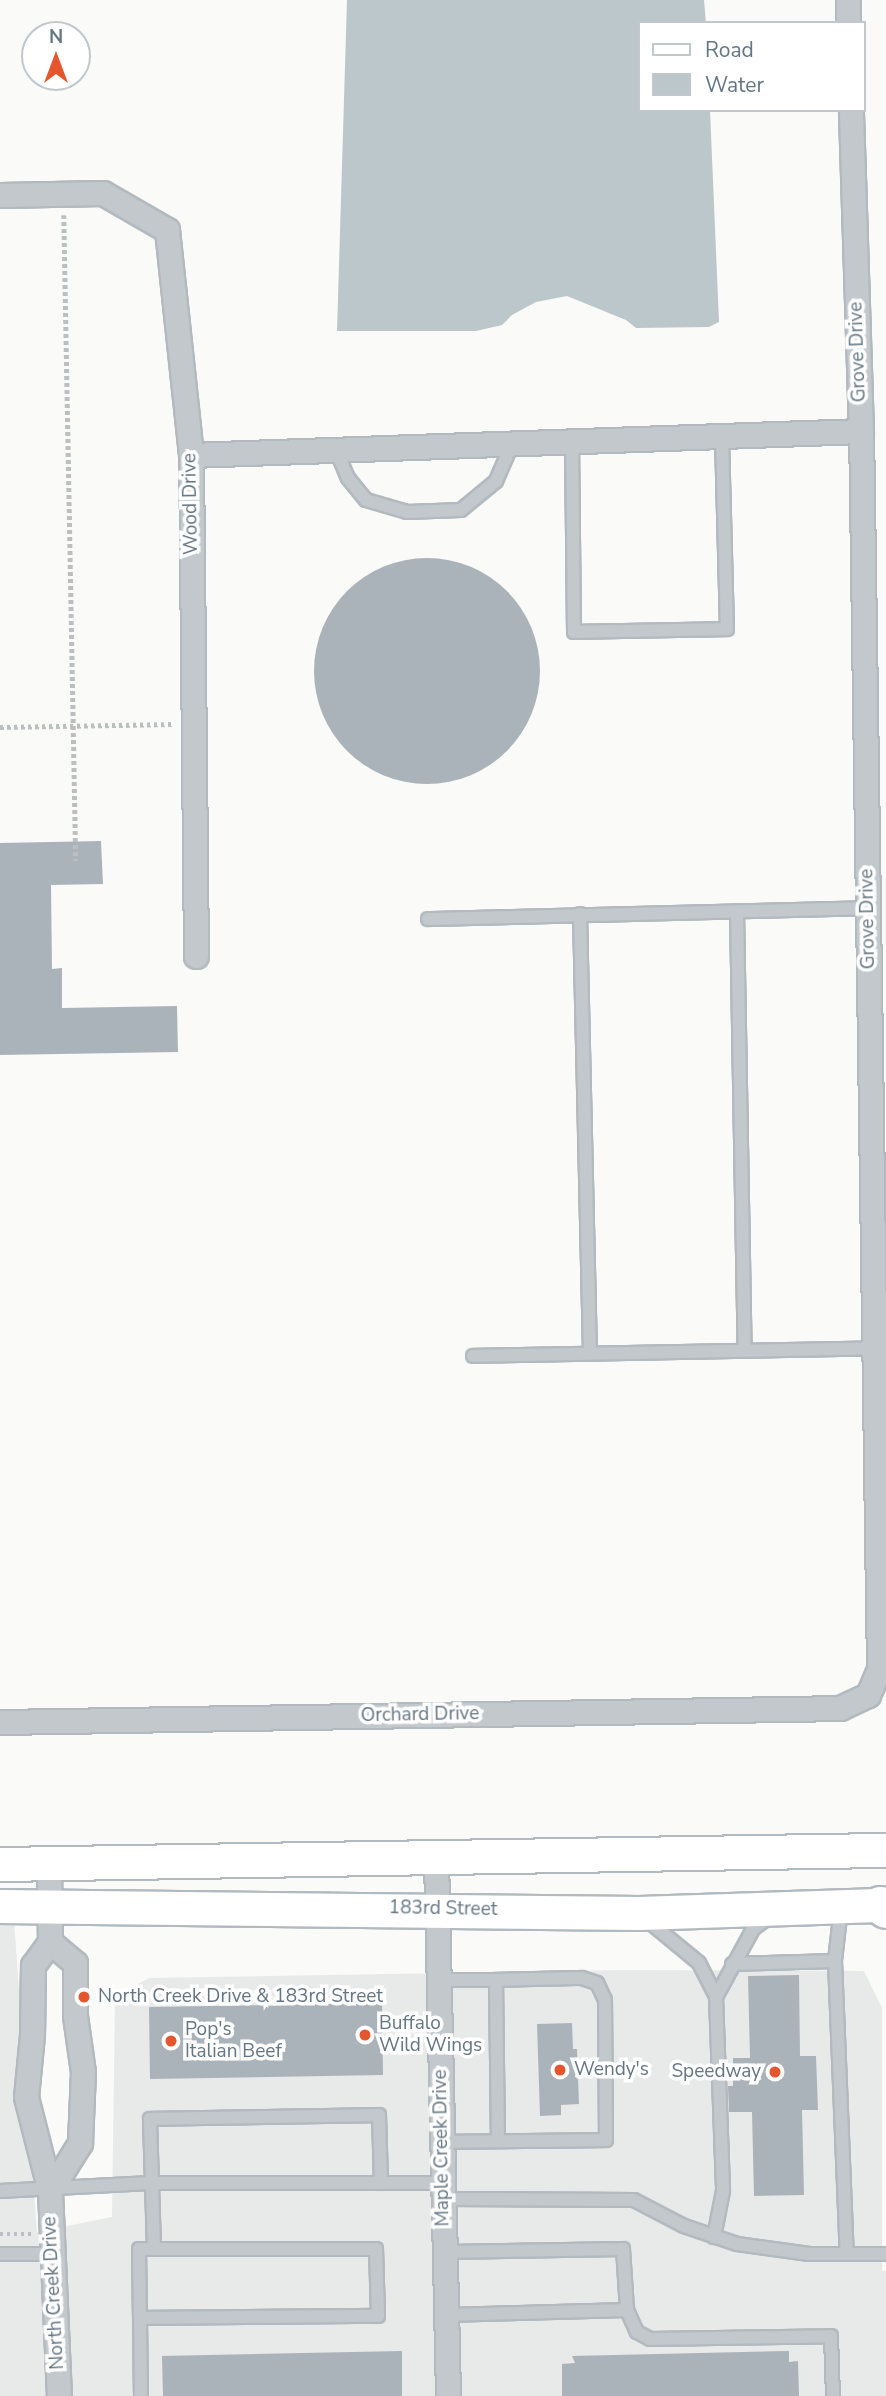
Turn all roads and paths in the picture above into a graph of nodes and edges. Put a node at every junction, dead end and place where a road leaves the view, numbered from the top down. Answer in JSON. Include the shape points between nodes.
{"nodes":[{"id":1,"x":848,"y":0,"type":"edge"},
{"id":2,"x":848,"y":21,"type":"edge"},
{"id":3,"x":851,"y":112,"type":"edge"},
{"id":4,"x":63,"y":194,"type":"junction"},
{"id":5,"x":0,"y":195,"type":"edge"},
{"id":6,"x":860,"y":431,"type":"junction"},
{"id":7,"x":722,"y":436,"type":"junction"},
{"id":8,"x":572,"y":441,"type":"junction"},
{"id":9,"x":512,"y":444,"type":"junction"},
{"id":10,"x":336,"y":450,"type":"junction"},
{"id":11,"x":191,"y":455,"type":"junction"},
{"id":12,"x":179,"y":723,"type":"dead end"},
{"id":13,"x":73,"y":725,"type":"junction"},
{"id":14,"x":0,"y":727,"type":"edge"},
{"id":15,"x":76,"y":861,"type":"dead end"},
{"id":16,"x":868,"y":908,"type":"junction"},
{"id":17,"x":737,"y":912,"type":"junction"},
{"id":18,"x":580,"y":914,"type":"junction"},
{"id":19,"x":428,"y":919,"type":"dead end"},
{"id":20,"x":196,"y":956,"type":"dead end"},
{"id":21,"x":874,"y":1348,"type":"junction"},
{"id":22,"x":745,"y":1349,"type":"junction"},
{"id":23,"x":590,"y":1351,"type":"junction"},
{"id":24,"x":473,"y":1356,"type":"dead end"},
{"id":25,"x":840,"y":1709,"type":"joint"},
{"id":26,"x":0,"y":1722,"type":"edge"},
{"id":27,"x":886,"y":1850,"type":"edge"},
{"id":28,"x":436,"y":1858,"type":"junction"},
{"id":29,"x":49,"y":1863,"type":"junction"},
{"id":30,"x":0,"y":1864,"type":"edge"},
{"id":31,"x":50,"y":1905,"type":"junction"},
{"id":32,"x":0,"y":1906,"type":"edge"},
{"id":33,"x":841,"y":1906,"type":"junction"},
{"id":34,"x":884,"y":1906,"type":"edge"},
{"id":35,"x":780,"y":1908,"type":"junction"},
{"id":36,"x":437,"y":1909,"type":"junction"},
{"id":37,"x":639,"y":1913,"type":"junction"},
{"id":38,"x":50,"y":1942,"type":"junction"},
{"id":39,"x":835,"y":1961,"type":"junction"},
{"id":40,"x":732,"y":1964,"type":"junction"},
{"id":41,"x":439,"y":1980,"type":"junction"},
{"id":42,"x":496,"y":1980,"type":"junction"},
{"id":43,"x":716,"y":1997,"type":"junction"},
{"id":44,"x":498,"y":2141,"type":"junction"},
{"id":45,"x":442,"y":2142,"type":"junction"},
{"id":46,"x":150,"y":2183,"type":"junction"},
{"id":47,"x":381,"y":2183,"type":"junction"},
{"id":48,"x":0,"y":2191,"type":"edge"},
{"id":49,"x":50,"y":2191,"type":"junction"},
{"id":50,"x":443,"y":2191,"type":"junction"},
{"id":51,"x":0,"y":2234,"type":"edge"},
{"id":52,"x":714,"y":2236,"type":"junction"},
{"id":53,"x":52,"y":2244,"type":"junction"},
{"id":54,"x":154,"y":2248,"type":"junction"},
{"id":55,"x":444,"y":2252,"type":"junction"},
{"id":56,"x":847,"y":2253,"type":"junction"},
{"id":57,"x":886,"y":2253,"type":"edge"},
{"id":58,"x":0,"y":2254,"type":"edge"},
{"id":59,"x":627,"y":2310,"type":"junction"},
{"id":60,"x":446,"y":2315,"type":"junction"},
{"id":61,"x":140,"y":2318,"type":"junction"},
{"id":62,"x":59,"y":2396,"type":"edge"},
{"id":63,"x":141,"y":2396,"type":"edge"},
{"id":64,"x":447,"y":2396,"type":"edge"},
{"id":65,"x":833,"y":2396,"type":"edge"}],
"edges":[{"from":1,"to":2,"type":"street"},
{"from":3,"to":6,"type":"street","name":"Grove Drive"},
{"from":4,"to":5,"type":"street","name":"Wood Drive"},
{"from":4,"to":11,"type":"street","name":"Wood Drive","via":[[103,193],[167,230]]},
{"from":4,"to":13,"type":"path"},
{"from":6,"to":7,"type":"street"},
{"from":6,"to":16,"type":"street","name":"Grove Drive"},
{"from":7,"to":8,"type":"street"},
{"from":7,"to":8,"type":"lane","via":[[727,629],[574,632]]},
{"from":8,"to":9,"type":"street"},
{"from":9,"to":10,"type":"street"},
{"from":9,"to":10,"type":"lane","via":[[496,481],[461,510],[407,512],[366,500],[348,478]]},
{"from":10,"to":11,"type":"street"},
{"from":11,"to":20,"type":"street","name":"Wood Drive"},
{"from":12,"to":13,"type":"path"},
{"from":13,"to":14,"type":"path"},
{"from":13,"to":15,"type":"path"},
{"from":16,"to":17,"type":"lane"},
{"from":16,"to":21,"type":"street","name":"Grove Drive"},
{"from":17,"to":18,"type":"lane"},
{"from":17,"to":22,"type":"lane"},
{"from":18,"to":19,"type":"lane"},
{"from":18,"to":23,"type":"lane"},
{"from":21,"to":22,"type":"lane"},
{"from":21,"to":25,"type":"street","name":"Grove Drive","via":[[879,1669],[868,1695]]},
{"from":22,"to":23,"type":"lane"},
{"from":23,"to":24,"type":"lane"},
{"from":25,"to":26,"type":"street","name":"Orchard Drive"},
{"from":27,"to":28,"type":"street"},
{"from":28,"to":29,"type":"street"},
{"from":28,"to":36,"type":"street","name":"Maple Creek Drive"},
{"from":29,"to":30,"type":"street"},
{"from":29,"to":31,"type":"street"},
{"from":31,"to":32,"type":"street","name":"183rd Street"},
{"from":31,"to":36,"type":"street","name":"183rd Street"},
{"from":31,"to":38,"type":"street"},
{"from":33,"to":34,"type":"street","name":"183rd Street"},
{"from":33,"to":35,"type":"street","name":"183rd Street"},
{"from":33,"to":39,"type":"lane"},
{"from":35,"to":37,"type":"street","name":"183rd Street"},
{"from":35,"to":40,"type":"lane","via":[[753,1929]]},
{"from":36,"to":37,"type":"street","name":"183rd Street"},
{"from":36,"to":41,"type":"street","name":"Maple Creek Drive"},
{"from":37,"to":43,"type":"lane","via":[[699,1963]]},
{"from":38,"to":49,"type":"street","name":"North Creek Drive","via":[[33,1965],[33,2035],[26,2097]]},
{"from":38,"to":49,"type":"street","name":"North Creek Drive","via":[[75,1963],[75,2016],[83,2072],[80,2143]]},
{"from":39,"to":40,"type":"lane"},
{"from":39,"to":56,"type":"lane"},
{"from":40,"to":43,"type":"lane"},
{"from":41,"to":42,"type":"lane"},
{"from":41,"to":45,"type":"street","name":"Maple Creek Drive"},
{"from":42,"to":44,"type":"lane"},
{"from":42,"to":44,"type":"lane","via":[[582,1978],[597,1983],[604,2000],[606,2140]]},
{"from":43,"to":52,"type":"lane","via":[[723,2191]]},
{"from":44,"to":45,"type":"lane"},
{"from":45,"to":50,"type":"street","name":"Maple Creek Drive"},
{"from":46,"to":47,"type":"lane"},
{"from":46,"to":47,"type":"lane","via":[[150,2119],[379,2115]]},
{"from":46,"to":49,"type":"lane"},
{"from":46,"to":54,"type":"lane"},
{"from":47,"to":50,"type":"lane"},
{"from":48,"to":49,"type":"lane"},
{"from":49,"to":53,"type":"street","name":"North Creek Drive"},
{"from":50,"to":52,"type":"lane","via":[[634,2200]]},
{"from":50,"to":55,"type":"street","name":"Maple Creek Drive"},
{"from":51,"to":53,"type":"path"},
{"from":52,"to":56,"type":"lane","via":[[737,2245]]},
{"from":53,"to":58,"type":"lane"},
{"from":53,"to":62,"type":"street","name":"North Creek Drive"},
{"from":54,"to":61,"type":"lane","via":[[139,2249]]},
{"from":54,"to":61,"type":"lane","via":[[376,2249],[379,2316]]},
{"from":55,"to":59,"type":"lane","via":[[624,2249]]},
{"from":55,"to":60,"type":"street","name":"Maple Creek Drive"},
{"from":56,"to":57,"type":"lane"},
{"from":59,"to":60,"type":"lane"},
{"from":59,"to":65,"type":"lane","via":[[637,2332],[649,2339],[831,2336]]},
{"from":60,"to":64,"type":"street","name":"Maple Creek Drive"},
{"from":61,"to":63,"type":"lane"}]}
